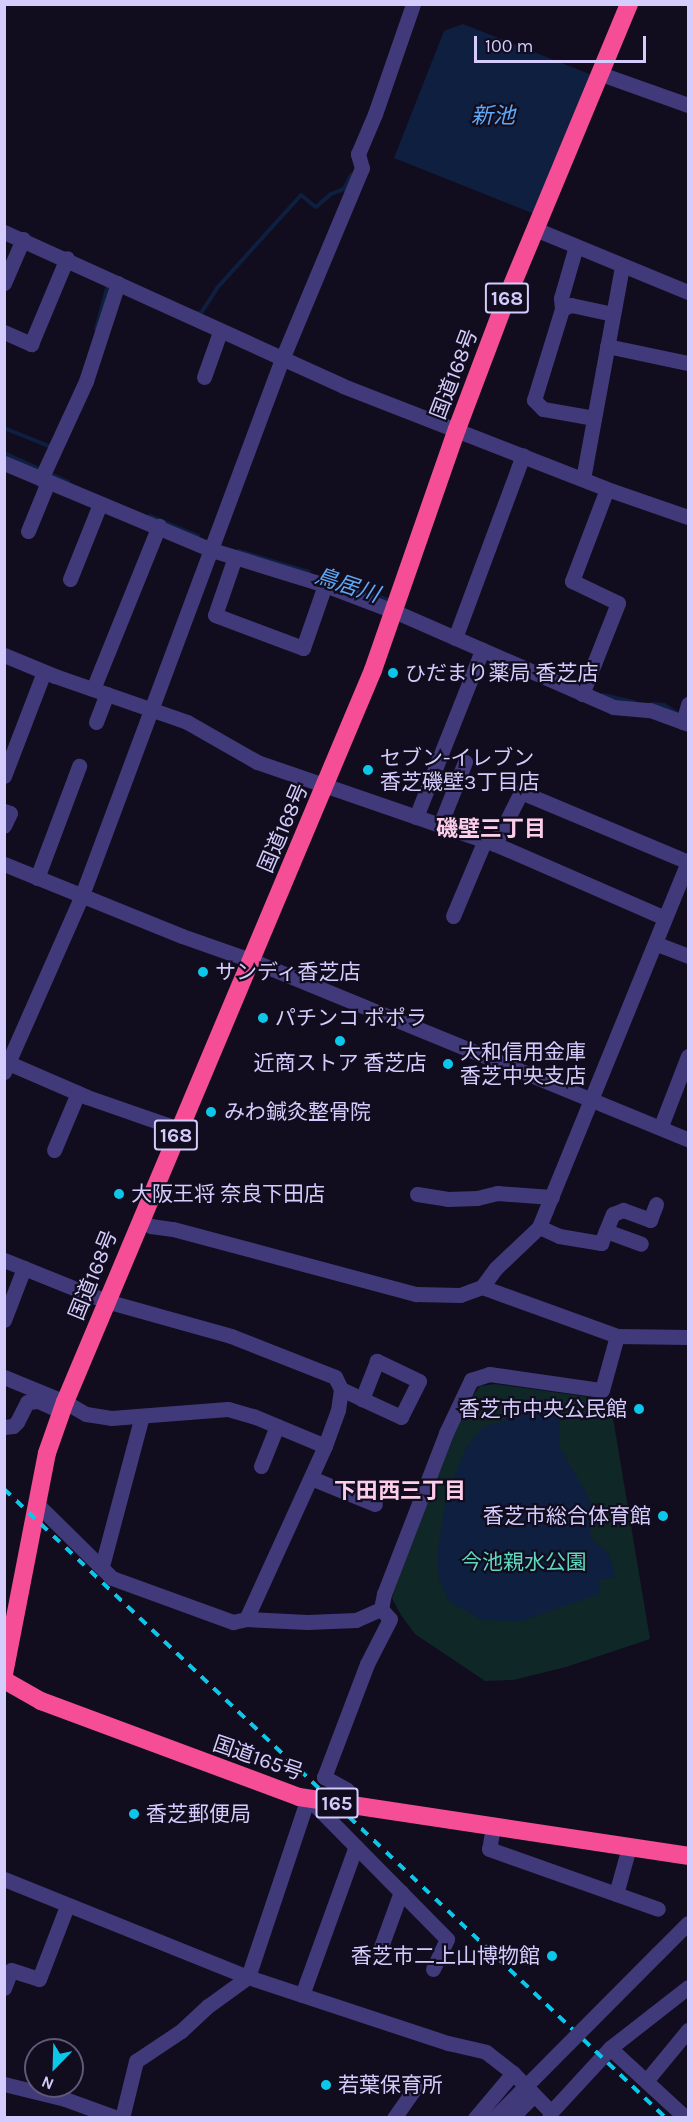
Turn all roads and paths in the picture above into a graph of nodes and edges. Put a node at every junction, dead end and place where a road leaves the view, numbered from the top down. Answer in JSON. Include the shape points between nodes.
{"nodes":[{"id":1,"x":413,"y":4,"type":"edge"},
{"id":2,"x":629,"y":4,"type":"edge"},
{"id":3,"x":601,"y":74,"type":"junction"},
{"id":4,"x":688,"y":105,"type":"edge"},
{"id":5,"x":535,"y":229,"type":"junction"},
{"id":6,"x":4,"y":232,"type":"edge"},
{"id":7,"x":23,"y":239,"type":"junction"},
{"id":8,"x":576,"y":246,"type":"junction"},
{"id":9,"x":67,"y":258,"type":"junction"},
{"id":10,"x":622,"y":266,"type":"junction"},
{"id":11,"x":114,"y":281,"type":"junction"},
{"id":12,"x":4,"y":283,"type":"edge"},
{"id":13,"x":688,"y":292,"type":"edge"},
{"id":14,"x":562,"y":309,"type":"junction"},
{"id":15,"x":613,"y":314,"type":"junction"},
{"id":16,"x":4,"y":332,"type":"edge"},
{"id":17,"x":220,"y":332,"type":"junction"},
{"id":18,"x":607,"y":346,"type":"junction"},
{"id":19,"x":282,"y":359,"type":"junction"},
{"id":20,"x":688,"y":363,"type":"edge"},
{"id":21,"x":204,"y":377,"type":"dead end"},
{"id":22,"x":594,"y":418,"type":"junction"},
{"id":23,"x":457,"y":429,"type":"junction"},
{"id":24,"x":523,"y":455,"type":"junction"},
{"id":25,"x":7,"y":470,"type":"edge"},
{"id":26,"x":45,"y":476,"type":"junction"},
{"id":27,"x":583,"y":478,"type":"junction"},
{"id":28,"x":607,"y":489,"type":"junction"},
{"id":29,"x":100,"y":504,"type":"junction"},
{"id":30,"x":688,"y":517,"type":"edge"},
{"id":31,"x":159,"y":526,"type":"junction"},
{"id":32,"x":28,"y":531,"type":"dead end"},
{"id":33,"x":213,"y":546,"type":"junction"},
{"id":34,"x":236,"y":556,"type":"junction"},
{"id":35,"x":70,"y":579,"type":"dead end"},
{"id":36,"x":325,"y":585,"type":"junction"},
{"id":37,"x":398,"y":604,"type":"junction"},
{"id":38,"x":454,"y":638,"type":"junction"},
{"id":39,"x":482,"y":650,"type":"junction"},
{"id":40,"x":4,"y":655,"type":"edge"},
{"id":41,"x":44,"y":672,"type":"junction"},
{"id":42,"x":100,"y":691,"type":"junction"},
{"id":43,"x":582,"y":694,"type":"junction"},
{"id":44,"x":688,"y":704,"type":"edge"},
{"id":45,"x":151,"y":709,"type":"junction"},
{"id":46,"x":96,"y":722,"type":"dead end"},
{"id":47,"x":686,"y":723,"type":"edge"},
{"id":48,"x":465,"y":762,"type":"dead end"},
{"id":49,"x":79,"y":766,"type":"dead end"},
{"id":50,"x":4,"y":776,"type":"edge"},
{"id":51,"x":325,"y":786,"type":"junction"},
{"id":52,"x":4,"y":811,"type":"edge"},
{"id":53,"x":416,"y":817,"type":"junction"},
{"id":54,"x":440,"y":825,"type":"junction"},
{"id":55,"x":4,"y":826,"type":"edge"},
{"id":56,"x":490,"y":842,"type":"junction"},
{"id":57,"x":688,"y":862,"type":"edge"},
{"id":58,"x":4,"y":864,"type":"edge"},
{"id":59,"x":37,"y":878,"type":"junction"},
{"id":60,"x":82,"y":895,"type":"junction"},
{"id":61,"x":453,"y":916,"type":"dead end"},
{"id":62,"x":665,"y":918,"type":"junction"},
{"id":63,"x":657,"y":944,"type":"junction"},
{"id":64,"x":688,"y":956,"type":"edge"},
{"id":65,"x":253,"y":961,"type":"junction"},
{"id":66,"x":688,"y":1056,"type":"edge"},
{"id":67,"x":6,"y":1065,"type":"edge"},
{"id":68,"x":78,"y":1093,"type":"junction"},
{"id":69,"x":592,"y":1099,"type":"junction"},
{"id":70,"x":661,"y":1126,"type":"junction"},
{"id":71,"x":179,"y":1129,"type":"junction"},
{"id":72,"x":688,"y":1139,"type":"edge"},
{"id":73,"x":54,"y":1150,"type":"dead end"},
{"id":74,"x":417,"y":1194,"type":"dead end"},
{"id":75,"x":552,"y":1197,"type":"junction"},
{"id":76,"x":656,"y":1204,"type":"dead end"},
{"id":77,"x":140,"y":1220,"type":"junction"},
{"id":78,"x":539,"y":1227,"type":"junction"},
{"id":79,"x":606,"y":1231,"type":"junction"},
{"id":80,"x":641,"y":1244,"type":"dead end"},
{"id":81,"x":4,"y":1260,"type":"edge"},
{"id":82,"x":24,"y":1268,"type":"junction"},
{"id":83,"x":482,"y":1287,"type":"junction"},
{"id":84,"x":106,"y":1301,"type":"junction"},
{"id":85,"x":4,"y":1320,"type":"edge"},
{"id":86,"x":688,"y":1332,"type":"edge"},
{"id":87,"x":617,"y":1336,"type":"junction"},
{"id":88,"x":688,"y":1337,"type":"edge"},
{"id":89,"x":4,"y":1377,"type":"edge"},
{"id":90,"x":341,"y":1389,"type":"junction"},
{"id":91,"x":362,"y":1399,"type":"dead end"},
{"id":92,"x":64,"y":1406,"type":"junction"},
{"id":93,"x":142,"y":1416,"type":"junction"},
{"id":94,"x":277,"y":1426,"type":"junction"},
{"id":95,"x":4,"y":1427,"type":"edge"},
{"id":96,"x":325,"y":1446,"type":"junction"},
{"id":97,"x":261,"y":1466,"type":"dead end"},
{"id":98,"x":311,"y":1478,"type":"junction"},
{"id":99,"x":375,"y":1504,"type":"dead end"},
{"id":100,"x":38,"y":1505,"type":"junction"},
{"id":101,"x":102,"y":1566,"type":"junction"},
{"id":102,"x":381,"y":1609,"type":"junction"},
{"id":103,"x":10,"y":1618,"type":"edge"},
{"id":104,"x":246,"y":1619,"type":"junction"},
{"id":105,"x":4,"y":1674,"type":"edge"},
{"id":106,"x":4,"y":1680,"type":"edge"},
{"id":107,"x":308,"y":1798,"type":"junction"},
{"id":108,"x":353,"y":1805,"type":"junction"},
{"id":109,"x":493,"y":1827,"type":"junction"},
{"id":110,"x":356,"y":1846,"type":"junction"},
{"id":111,"x":629,"y":1847,"type":"junction"},
{"id":112,"x":688,"y":1856,"type":"edge"},
{"id":113,"x":4,"y":1879,"type":"edge"},
{"id":114,"x":401,"y":1892,"type":"junction"},
{"id":115,"x":616,"y":1894,"type":"junction"},
{"id":116,"x":67,"y":1906,"type":"junction"},
{"id":117,"x":658,"y":1909,"type":"dead end"},
{"id":118,"x":688,"y":1923,"type":"edge"},
{"id":119,"x":379,"y":1952,"type":"dead end"},
{"id":120,"x":434,"y":1969,"type":"dead end"},
{"id":121,"x":248,"y":1977,"type":"junction"},
{"id":122,"x":688,"y":1987,"type":"edge"},
{"id":123,"x":4,"y":1988,"type":"edge"},
{"id":124,"x":303,"y":1995,"type":"junction"},
{"id":125,"x":688,"y":2030,"type":"edge"},
{"id":126,"x":610,"y":2048,"type":"junction"},
{"id":127,"x":513,"y":2073,"type":"junction"},
{"id":128,"x":646,"y":2081,"type":"junction"},
{"id":129,"x":4,"y":2084,"type":"edge"},
{"id":130,"x":415,"y":2088,"type":"dead end"},
{"id":131,"x":533,"y":2096,"type":"junction"},
{"id":132,"x":550,"y":2115,"type":"edge"},
{"id":133,"x":117,"y":2118,"type":"edge"},
{"id":134,"x":122,"y":2118,"type":"edge"},
{"id":135,"x":394,"y":2118,"type":"edge"},
{"id":136,"x":475,"y":2118,"type":"edge"},
{"id":137,"x":494,"y":2118,"type":"edge"},
{"id":138,"x":511,"y":2118,"type":"edge"},
{"id":139,"x":686,"y":2118,"type":"edge"}],
"edges":[{"from":1,"to":19,"type":"street","via":[[358,154],[362,168]]},
{"from":2,"to":3,"type":"highway","name":"国道168号","number":"168"},
{"from":3,"to":4,"type":"street"},
{"from":3,"to":5,"type":"highway","name":"国道168号","number":"168"},
{"from":5,"to":8,"type":"street"},
{"from":5,"to":23,"type":"highway","name":"国道168号","number":"168"},
{"from":6,"to":7,"type":"street"},
{"from":7,"to":9,"type":"street"},
{"from":7,"to":12,"type":"street"},
{"from":8,"to":10,"type":"street"},
{"from":8,"to":14,"type":"street","via":[[561,298]]},
{"from":9,"to":11,"type":"street"},
{"from":9,"to":16,"type":"street","via":[[31,344]]},
{"from":10,"to":13,"type":"street"},
{"from":10,"to":15,"type":"street"},
{"from":11,"to":17,"type":"street"},
{"from":11,"to":26,"type":"street","via":[[86,381]]},
{"from":14,"to":15,"type":"street","via":[[572,305]]},
{"from":14,"to":22,"type":"street","via":[[534,400],[543,409]]},
{"from":15,"to":18,"type":"street"},
{"from":17,"to":19,"type":"street"},
{"from":17,"to":21,"type":"street"},
{"from":18,"to":20,"type":"street"},
{"from":18,"to":22,"type":"street"},
{"from":19,"to":23,"type":"street"},
{"from":19,"to":33,"type":"street"},
{"from":22,"to":27,"type":"street"},
{"from":23,"to":24,"type":"street"},
{"from":23,"to":37,"type":"highway","name":"国道168号","number":"168"},
{"from":24,"to":27,"type":"street"},
{"from":24,"to":38,"type":"street"},
{"from":25,"to":26,"type":"street"},
{"from":26,"to":29,"type":"street"},
{"from":26,"to":32,"type":"street"},
{"from":27,"to":28,"type":"street"},
{"from":28,"to":30,"type":"street"},
{"from":28,"to":43,"type":"street","via":[[572,581],[618,603]]},
{"from":29,"to":31,"type":"street"},
{"from":29,"to":35,"type":"street"},
{"from":31,"to":33,"type":"street"},
{"from":31,"to":42,"type":"street"},
{"from":33,"to":34,"type":"street"},
{"from":33,"to":45,"type":"street"},
{"from":34,"to":36,"type":"street"},
{"from":34,"to":36,"type":"street","via":[[215,615],[303,648]]},
{"from":36,"to":37,"type":"street"},
{"from":37,"to":38,"type":"street"},
{"from":37,"to":51,"type":"highway","name":"国道168号","number":"168"},
{"from":38,"to":39,"type":"street"},
{"from":39,"to":43,"type":"street"},
{"from":39,"to":53,"type":"street"},
{"from":40,"to":41,"type":"street"},
{"from":41,"to":42,"type":"street"},
{"from":41,"to":50,"type":"street"},
{"from":42,"to":45,"type":"street"},
{"from":42,"to":46,"type":"street"},
{"from":43,"to":47,"type":"street","via":[[613,707],[650,710]]},
{"from":44,"to":47,"type":"street"},
{"from":45,"to":51,"type":"street","via":[[201,728],[257,762]]},
{"from":45,"to":60,"type":"street"},
{"from":48,"to":54,"type":"street"},
{"from":49,"to":59,"type":"street"},
{"from":51,"to":53,"type":"street"},
{"from":51,"to":65,"type":"highway","name":"国道168号","number":"168"},
{"from":52,"to":55,"type":"street","via":[[10,813]]},
{"from":53,"to":54,"type":"street"},
{"from":54,"to":56,"type":"street"},
{"from":56,"to":57,"type":"street","via":[[521,792]]},
{"from":56,"to":61,"type":"street"},
{"from":56,"to":62,"type":"street"},
{"from":57,"to":62,"type":"street"},
{"from":58,"to":59,"type":"street"},
{"from":59,"to":60,"type":"street"},
{"from":60,"to":65,"type":"street"},
{"from":60,"to":67,"type":"street"},
{"from":62,"to":63,"type":"street"},
{"from":63,"to":64,"type":"street"},
{"from":63,"to":69,"type":"street"},
{"from":65,"to":69,"type":"street"},
{"from":65,"to":71,"type":"highway","name":"国道168号","number":"168"},
{"from":66,"to":70,"type":"street"},
{"from":67,"to":68,"type":"street"},
{"from":68,"to":71,"type":"street"},
{"from":68,"to":73,"type":"street"},
{"from":69,"to":70,"type":"street"},
{"from":69,"to":75,"type":"street"},
{"from":70,"to":72,"type":"street"},
{"from":71,"to":77,"type":"highway","name":"国道168号","number":"168"},
{"from":74,"to":75,"type":"street","via":[[448,1199],[477,1198],[497,1192]]},
{"from":75,"to":78,"type":"street"},
{"from":76,"to":79,"type":"street","via":[[650,1220],[622,1210],[613,1214]]},
{"from":77,"to":83,"type":"street","via":[[416,1294],[460,1295]]},
{"from":77,"to":84,"type":"highway","name":"国道168号","number":"168"},
{"from":78,"to":79,"type":"street","via":[[559,1236],[601,1243]]},
{"from":78,"to":83,"type":"street"},
{"from":79,"to":80,"type":"street"},
{"from":81,"to":82,"type":"street"},
{"from":82,"to":84,"type":"street"},
{"from":82,"to":85,"type":"street"},
{"from":83,"to":87,"type":"street"},
{"from":84,"to":90,"type":"street","via":[[231,1336],[335,1377]]},
{"from":84,"to":92,"type":"highway","name":"国道168号","number":"168"},
{"from":86,"to":88,"type":"street"},
{"from":87,"to":88,"type":"street"},
{"from":87,"to":102,"type":"street","via":[[602,1390],[489,1374],[471,1380],[446,1432]]},
{"from":89,"to":92,"type":"street"},
{"from":90,"to":91,"type":"street"},
{"from":90,"to":96,"type":"street"},
{"from":92,"to":93,"type":"street","via":[[111,1418]]},
{"from":92,"to":95,"type":"street","via":[[32,1400],[13,1426]]},
{"from":92,"to":100,"type":"highway","name":"国道168号","number":"168","via":[[47,1453]]},
{"from":93,"to":94,"type":"street","via":[[228,1409]]},
{"from":93,"to":101,"type":"street"},
{"from":94,"to":96,"type":"street"},
{"from":94,"to":97,"type":"street"},
{"from":96,"to":98,"type":"street"},
{"from":98,"to":99,"type":"street"},
{"from":98,"to":104,"type":"street"},
{"from":100,"to":101,"type":"street"},
{"from":100,"to":103,"type":"highway","name":"国道168号","number":"168"},
{"from":101,"to":104,"type":"street","via":[[112,1578],[233,1622]]},
{"from":102,"to":104,"type":"street","via":[[356,1620]]},
{"from":102,"to":108,"type":"street","via":[[390,1619],[367,1664],[324,1777],[347,1790]]},
{"from":103,"to":105,"type":"highway","name":"国道168号","number":"168"},
{"from":106,"to":107,"type":"highway","name":"国道165号","number":"165","via":[[41,1701],[284,1793]]},
{"from":107,"to":108,"type":"highway","name":"国道165号","number":"165"},
{"from":107,"to":110,"type":"street"},
{"from":107,"to":121,"type":"street"},
{"from":108,"to":109,"type":"highway","name":"国道165号","number":"165"},
{"from":109,"to":111,"type":"highway","name":"国道165号","number":"165"},
{"from":109,"to":115,"type":"street","via":[[489,1849]]},
{"from":110,"to":114,"type":"street"},
{"from":110,"to":124,"type":"street"},
{"from":111,"to":112,"type":"highway","name":"国道165号","number":"165"},
{"from":111,"to":115,"type":"street"},
{"from":113,"to":116,"type":"street"},
{"from":114,"to":119,"type":"street"},
{"from":114,"to":120,"type":"street","via":[[447,1939]]},
{"from":115,"to":117,"type":"street"},
{"from":116,"to":121,"type":"street"},
{"from":116,"to":123,"type":"street","via":[[39,1979],[12,1970]]},
{"from":118,"to":137,"type":"street","bridge":true},
{"from":121,"to":124,"type":"street"},
{"from":121,"to":134,"type":"street","via":[[136,2061]]},
{"from":122,"to":126,"type":"street"},
{"from":124,"to":127,"type":"street","via":[[486,2052]]},
{"from":125,"to":128,"type":"street"},
{"from":126,"to":128,"type":"street"},
{"from":126,"to":132,"type":"street"},
{"from":127,"to":131,"type":"street"},
{"from":127,"to":136,"type":"street"},
{"from":128,"to":139,"type":"street"},
{"from":129,"to":133,"type":"street","via":[[65,2099]]},
{"from":130,"to":135,"type":"street"},
{"from":131,"to":132,"type":"street"},
{"from":131,"to":138,"type":"street"}]}
